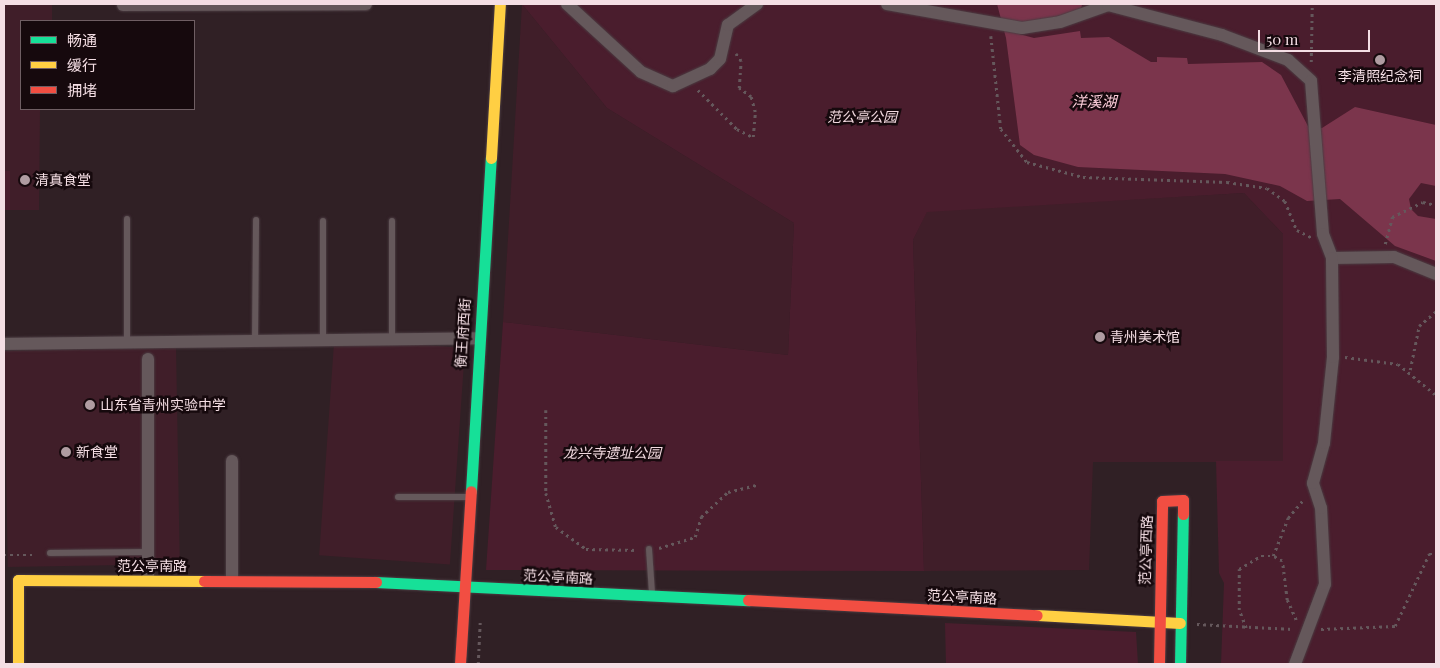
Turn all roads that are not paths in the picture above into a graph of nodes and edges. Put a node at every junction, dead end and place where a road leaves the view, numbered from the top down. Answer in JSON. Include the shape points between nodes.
{"nodes":[{"id":1,"x":366,"y":4,"type":"edge"},
{"id":2,"x":500,"y":4,"type":"edge"},
{"id":3,"x":568,"y":4,"type":"edge"},
{"id":4,"x":757,"y":4,"type":"edge"},
{"id":5,"x":886,"y":4,"type":"edge"},
{"id":6,"x":123,"y":5,"type":"dead end"},
{"id":7,"x":127,"y":219,"type":"dead end"},
{"id":8,"x":256,"y":220,"type":"dead end"},
{"id":9,"x":323,"y":221,"type":"dead end"},
{"id":10,"x":392,"y":221,"type":"dead end"},
{"id":11,"x":1328,"y":246,"type":"junction"},
{"id":12,"x":1436,"y":274,"type":"edge"},
{"id":13,"x":478,"y":338,"type":"junction"},
{"id":14,"x":323,"y":342,"type":"junction"},
{"id":15,"x":392,"y":342,"type":"junction"},
{"id":16,"x":126,"y":343,"type":"junction"},
{"id":17,"x":255,"y":343,"type":"junction"},
{"id":18,"x":4,"y":344,"type":"edge"},
{"id":19,"x":148,"y":359,"type":"dead end"},
{"id":20,"x":232,"y":461,"type":"dead end"},
{"id":21,"x":398,"y":497,"type":"dead end"},
{"id":22,"x":467,"y":497,"type":"junction"},
{"id":23,"x":649,"y":549,"type":"road end"},
{"id":24,"x":148,"y":552,"type":"junction"},
{"id":25,"x":50,"y":553,"type":"dead end"},
{"id":26,"x":148,"y":580,"type":"junction"},
{"id":27,"x":232,"y":581,"type":"junction"},
{"id":28,"x":461,"y":587,"type":"junction"},
{"id":29,"x":652,"y":596,"type":"junction"},
{"id":30,"x":1159,"y":622,"type":"junction"},
{"id":31,"x":1180,"y":623,"type":"junction"},
{"id":32,"x":18,"y":664,"type":"edge"},
{"id":33,"x":460,"y":664,"type":"edge"},
{"id":34,"x":1158,"y":664,"type":"edge"},
{"id":35,"x":1180,"y":664,"type":"edge"},
{"id":36,"x":1295,"y":664,"type":"edge"}],
"edges":[{"from":1,"to":6,"type":"street"},
{"from":2,"to":13,"type":"street","name":"衡王府西街"},
{"from":3,"to":4,"type":"street","via":[[641,72],[673,86],[710,69],[727,41],[728,25]]},
{"from":5,"to":11,"type":"street","via":[[1022,28],[1060,22],[1108,5],[1268,52],[1303,70],[1311,81]]},
{"from":7,"to":16,"type":"lane"},
{"from":8,"to":17,"type":"lane"},
{"from":9,"to":14,"type":"lane"},
{"from":10,"to":15,"type":"lane"},
{"from":11,"to":12,"type":"street","via":[[1394,257]]},
{"from":11,"to":36,"type":"street","via":[[1333,357],[1324,443],[1313,483],[1322,508],[1325,584]]},
{"from":13,"to":15,"type":"street"},
{"from":13,"to":22,"type":"street","name":"衡王府西街"},
{"from":14,"to":15,"type":"street"},
{"from":14,"to":17,"type":"street"},
{"from":16,"to":17,"type":"street"},
{"from":16,"to":18,"type":"street"},
{"from":19,"to":24,"type":"street"},
{"from":20,"to":27,"type":"street"},
{"from":21,"to":22,"type":"lane"},
{"from":22,"to":28,"type":"street","name":"衡王府西街"},
{"from":23,"to":29,"type":"lane"},
{"from":24,"to":25,"type":"lane"},
{"from":24,"to":26,"type":"street"},
{"from":26,"to":27,"type":"street","name":"范公亭南路"},
{"from":26,"to":32,"type":"street","name":"范公亭南路","via":[[18,580]]},
{"from":27,"to":28,"type":"street","name":"范公亭南路","via":[[412,582]]},
{"from":28,"to":29,"type":"street","name":"范公亭南路"},
{"from":28,"to":33,"type":"street","name":"衡王府西街"},
{"from":29,"to":30,"type":"street","name":"范公亭南路"},
{"from":30,"to":31,"type":"street","name":"范公亭南路"},
{"from":30,"to":31,"type":"street","name":"范公亭西路","via":[[1162,501],[1183,500]]},
{"from":30,"to":34,"type":"street","name":"范公亭西路"},
{"from":31,"to":35,"type":"street","name":"范公亭西路"}]}
